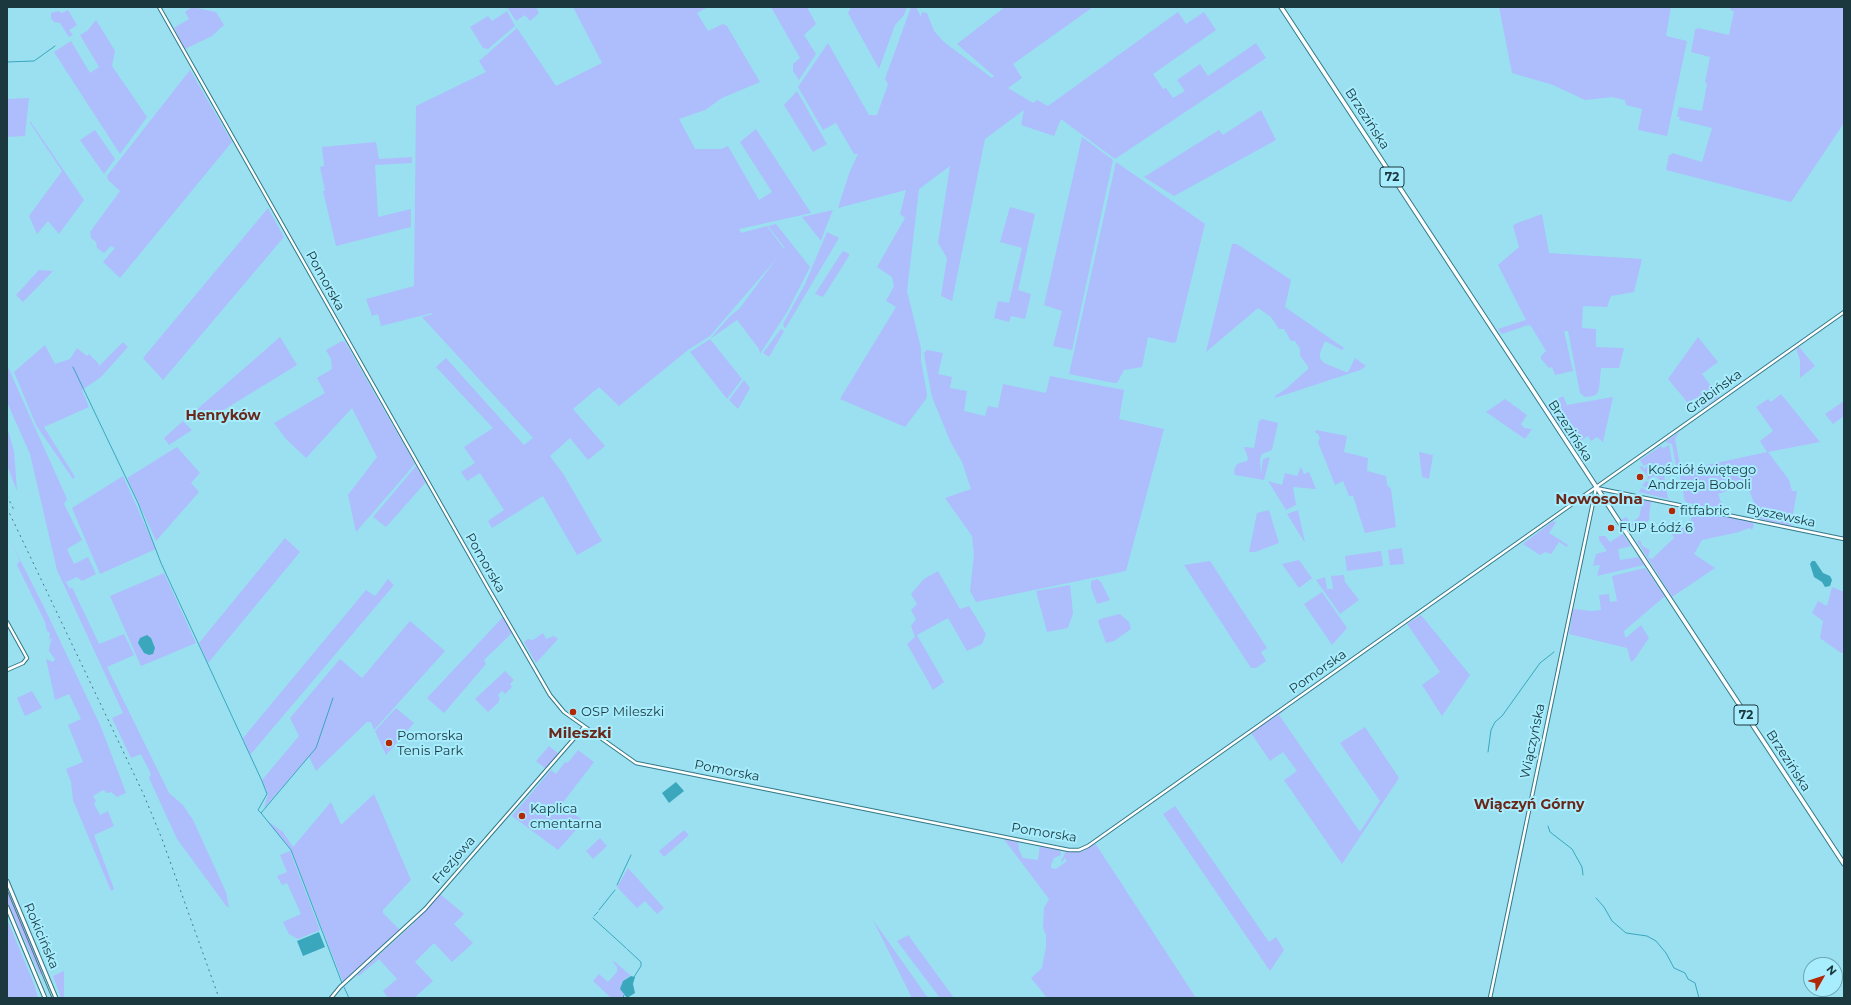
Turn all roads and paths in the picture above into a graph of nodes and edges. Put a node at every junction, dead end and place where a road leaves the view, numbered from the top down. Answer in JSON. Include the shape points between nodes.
{"nodes":[{"id":1,"x":159,"y":7,"type":"edge"},
{"id":2,"x":1281,"y":7,"type":"edge"},
{"id":3,"x":1844,"y":312,"type":"edge"},
{"id":4,"x":1596,"y":488,"type":"junction"},
{"id":5,"x":1844,"y":539,"type":"edge"},
{"id":6,"x":7,"y":622,"type":"edge"},
{"id":7,"x":7,"y":670,"type":"edge"},
{"id":8,"x":584,"y":727,"type":"junction"},
{"id":9,"x":1844,"y":864,"type":"edge"},
{"id":10,"x":7,"y":881,"type":"edge"},
{"id":11,"x":7,"y":907,"type":"edge"},
{"id":12,"x":46,"y":998,"type":"edge"},
{"id":13,"x":56,"y":998,"type":"edge"},
{"id":14,"x":331,"y":998,"type":"edge"},
{"id":15,"x":1490,"y":998,"type":"edge"}],
"edges":[{"from":1,"to":8,"type":"street","name":"Pomorska","via":[[550,695],[564,712]]},
{"from":2,"to":4,"type":"main road","name":"Brzezińska","number":"72"},
{"from":3,"to":4,"type":"street","name":"Grabińska"},
{"from":4,"to":5,"type":"street","name":"Byszewska"},
{"from":4,"to":8,"type":"street","name":"Pomorska","via":[[1082,850],[1076,851],[636,763]]},
{"from":4,"to":9,"type":"main road","name":"Brzezińska","number":"72"},
{"from":4,"to":15,"type":"street","name":"Wiączyńska"},
{"from":6,"to":7,"type":"street","via":[[26,655],[25,662]]},
{"from":8,"to":14,"type":"street","name":"Frezjowa","via":[[425,909]]},
{"from":10,"to":13,"type":"main road","name":"Rokicińska"},
{"from":11,"to":12,"type":"main road","name":"Rokicińska"}]}
